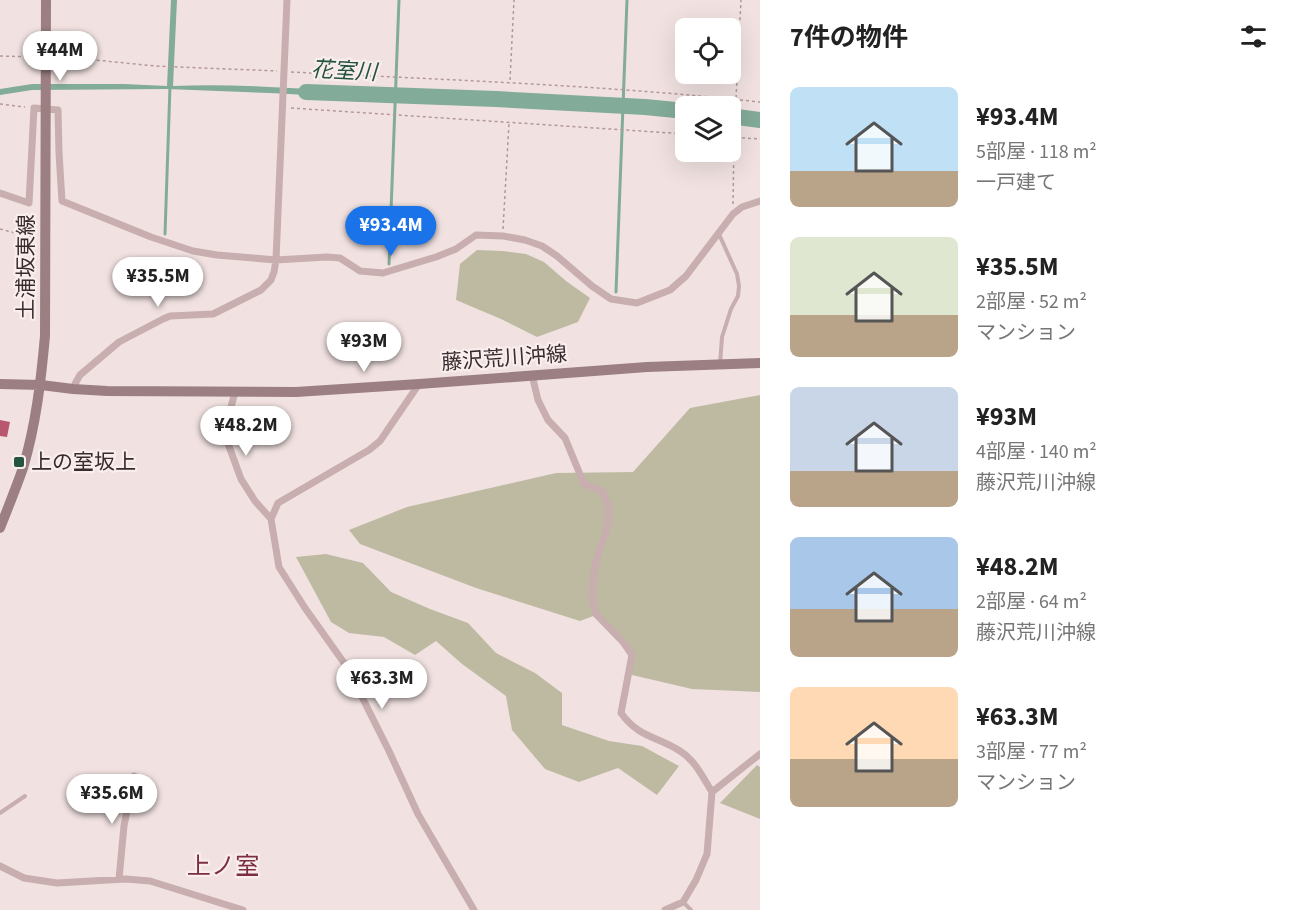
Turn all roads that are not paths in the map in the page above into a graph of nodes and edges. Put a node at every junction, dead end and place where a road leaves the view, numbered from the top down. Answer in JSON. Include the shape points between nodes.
{"nodes":[{"id":1,"x":46,"y":0,"type":"edge"},
{"id":2,"x":287,"y":0,"type":"edge"},
{"id":3,"x":42,"y":107,"type":"junction"},
{"id":4,"x":0,"y":193,"type":"edge"},
{"id":5,"x":760,"y":201,"type":"edge"},
{"id":6,"x":718,"y":232,"type":"junction"},
{"id":7,"x":276,"y":260,"type":"junction"},
{"id":8,"x":760,"y":363,"type":"edge"},
{"id":9,"x":720,"y":364,"type":"junction"},
{"id":10,"x":532,"y":375,"type":"junction"},
{"id":11,"x":0,"y":384,"type":"edge"},
{"id":12,"x":419,"y":384,"type":"junction"},
{"id":13,"x":41,"y":385,"type":"junction"},
{"id":14,"x":73,"y":389,"type":"junction"},
{"id":15,"x":235,"y":392,"type":"junction"},
{"id":16,"x":271,"y":519,"type":"junction"},
{"id":17,"x":0,"y":528,"type":"edge"},
{"id":18,"x":760,"y":754,"type":"edge"},
{"id":19,"x":134,"y":776,"type":"dead end"},
{"id":20,"x":712,"y":792,"type":"junction"},
{"id":21,"x":25,"y":796,"type":"dead end"},
{"id":22,"x":0,"y":813,"type":"edge"},
{"id":23,"x":0,"y":866,"type":"edge"},
{"id":24,"x":119,"y":879,"type":"junction"},
{"id":25,"x":683,"y":902,"type":"junction"},
{"id":26,"x":243,"y":910,"type":"edge"},
{"id":27,"x":474,"y":910,"type":"edge"},
{"id":28,"x":665,"y":910,"type":"edge"},
{"id":29,"x":691,"y":910,"type":"edge"}],
"edges":[{"from":1,"to":3,"type":"main road","name":"土浦坂東線"},
{"from":2,"to":7,"type":"street"},
{"from":3,"to":4,"type":"street","via":[[30,202]]},
{"from":3,"to":7,"type":"street","via":[[58,110],[62,201],[193,251]]},
{"from":3,"to":13,"type":"main road","name":"土浦坂東線","via":[[46,240]]},
{"from":5,"to":6,"type":"street","via":[[742,207]]},
{"from":6,"to":7,"type":"street","via":[[686,276],[670,290],[637,303],[611,299],[542,246],[503,236],[476,235],[456,249],[383,273],[360,271],[340,258]]},
{"from":6,"to":9,"type":"lane","via":[[739,286],[722,337]]},
{"from":7,"to":14,"type":"street","via":[[271,280],[261,290],[213,314],[170,316],[119,342],[80,375]]},
{"from":8,"to":9,"type":"main road","name":"藤沢荒川沖線"},
{"from":9,"to":10,"type":"main road","name":"藤沢荒川沖線"},
{"from":10,"to":12,"type":"main road","name":"藤沢荒川沖線"},
{"from":10,"to":20,"type":"street","via":[[538,400],[548,420],[565,438],[584,484],[601,490],[608,504],[608,524],[594,568],[592,600],[596,614],[632,655],[621,713],[628,724],[681,751],[697,767]]},
{"from":11,"to":13,"type":"main road","name":"藤沢荒川沖線"},
{"from":12,"to":15,"type":"main road","name":"藤沢荒川沖線"},
{"from":12,"to":16,"type":"street","via":[[380,441],[278,503]]},
{"from":13,"to":14,"type":"main road","name":"藤沢荒川沖線"},
{"from":13,"to":17,"type":"main road","name":"土浦坂東線","via":[[23,467]]},
{"from":14,"to":15,"type":"main road","name":"藤沢荒川沖線"},
{"from":15,"to":16,"type":"street","via":[[226,438],[241,479]]},
{"from":16,"to":27,"type":"street","via":[[279,567],[347,667],[417,814]]},
{"from":18,"to":20,"type":"street"},
{"from":19,"to":24,"type":"street"},
{"from":20,"to":25,"type":"street","via":[[707,854]]},
{"from":21,"to":22,"type":"lane"},
{"from":23,"to":24,"type":"street","via":[[24,878],[57,883]]},
{"from":24,"to":26,"type":"street","via":[[150,881]]},
{"from":25,"to":28,"type":"street"},
{"from":25,"to":29,"type":"lane"}]}
